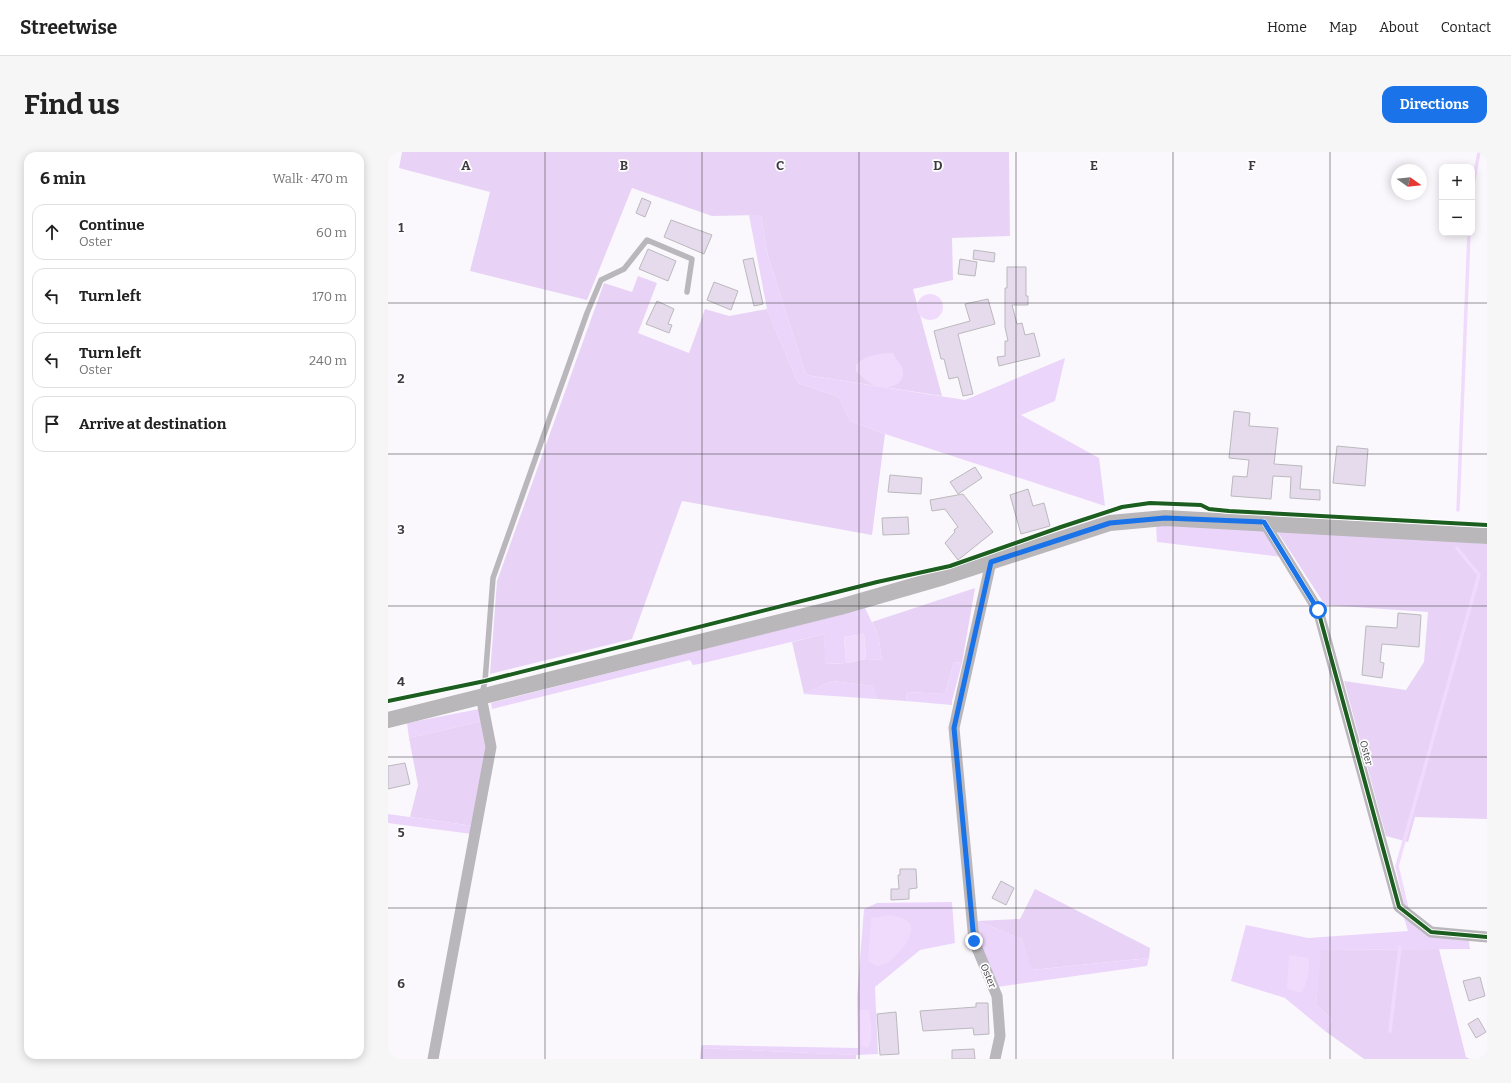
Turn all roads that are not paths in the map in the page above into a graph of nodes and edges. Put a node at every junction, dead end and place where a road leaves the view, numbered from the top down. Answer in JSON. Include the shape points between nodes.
{"nodes":[{"id":1,"x":686,"y":292,"type":"dead end"},
{"id":2,"x":1264,"y":522,"type":"junction"},
{"id":3,"x":1487,"y":536,"type":"edge"},
{"id":4,"x":991,"y":562,"type":"junction"},
{"id":5,"x":481,"y":696,"type":"junction"},
{"id":6,"x":388,"y":720,"type":"edge"},
{"id":7,"x":1487,"y":937,"type":"edge"},
{"id":8,"x":433,"y":1059,"type":"edge"},
{"id":9,"x":995,"y":1059,"type":"edge"}],
"edges":[{"from":1,"to":5,"type":"lane","via":[[692,259],[647,240],[624,269],[601,280],[586,313],[493,578],[485,681]]},
{"from":2,"to":3,"type":"main road"},
{"from":2,"to":4,"type":"main road","via":[[1165,518],[1110,523]]},
{"from":2,"to":7,"type":"street","name":"Oster","via":[[1318,610],[1399,908],[1431,932]]},
{"from":4,"to":5,"type":"main road","via":[[840,607]]},
{"from":4,"to":9,"type":"street","name":"Oster","via":[[954,728],[974,941],[997,996],[1000,1036]]},
{"from":5,"to":6,"type":"main road"},
{"from":5,"to":8,"type":"street","via":[[492,747]]}]}
